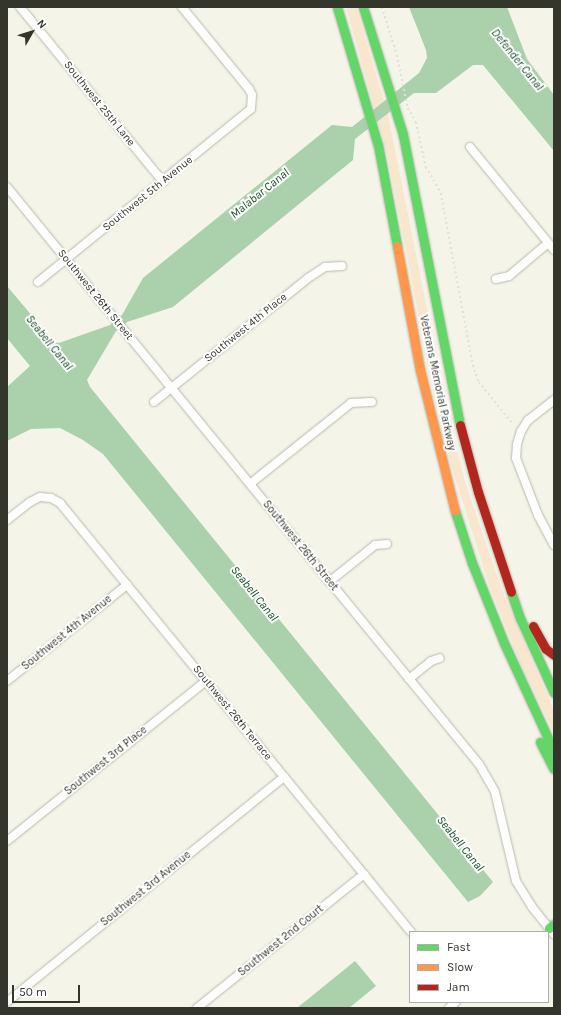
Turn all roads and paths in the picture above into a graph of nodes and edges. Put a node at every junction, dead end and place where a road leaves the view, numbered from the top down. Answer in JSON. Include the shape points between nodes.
{"nodes":[{"id":1,"x":20,"y":7,"type":"edge"},
{"id":2,"x":182,"y":7,"type":"edge"},
{"id":3,"x":336,"y":7,"type":"edge"},
{"id":4,"x":363,"y":7,"type":"edge"},
{"id":5,"x":382,"y":7,"type":"edge"},
{"id":6,"x":470,"y":147,"type":"dead end"},
{"id":7,"x":163,"y":182,"type":"junction"},
{"id":8,"x":7,"y":187,"type":"edge"},
{"id":9,"x":548,"y":244,"type":"junction"},
{"id":10,"x":554,"y":250,"type":"edge"},
{"id":11,"x":66,"y":259,"type":"junction"},
{"id":12,"x":342,"y":266,"type":"dead end"},
{"id":13,"x":496,"y":279,"type":"dead end"},
{"id":14,"x":38,"y":282,"type":"dead end"},
{"id":15,"x":171,"y":388,"type":"junction"},
{"id":16,"x":453,"y":398,"type":"junction"},
{"id":17,"x":554,"y":400,"type":"edge"},
{"id":18,"x":154,"y":402,"type":"dead end"},
{"id":19,"x":372,"y":402,"type":"dead end"},
{"id":20,"x":521,"y":431,"type":"junction"},
{"id":21,"x":250,"y":484,"type":"junction"},
{"id":22,"x":7,"y":520,"type":"edge"},
{"id":23,"x":387,"y":544,"type":"dead end"},
{"id":24,"x":554,"y":545,"type":"edge"},
{"id":25,"x":329,"y":582,"type":"junction"},
{"id":26,"x":127,"y":584,"type":"junction"},
{"id":27,"x":554,"y":655,"type":"edge"},
{"id":28,"x":440,"y":658,"type":"dead end"},
{"id":29,"x":409,"y":679,"type":"junction"},
{"id":30,"x":7,"y":681,"type":"edge"},
{"id":31,"x":206,"y":681,"type":"junction"},
{"id":32,"x":522,"y":686,"type":"junction"},
{"id":33,"x":554,"y":693,"type":"edge"},
{"id":34,"x":554,"y":751,"type":"edge"},
{"id":35,"x":554,"y":769,"type":"edge"},
{"id":36,"x":284,"y":777,"type":"junction"},
{"id":37,"x":7,"y":841,"type":"edge"},
{"id":38,"x":364,"y":874,"type":"junction"},
{"id":39,"x":550,"y":930,"type":"edge"},
{"id":40,"x":410,"y":931,"type":"edge"},
{"id":41,"x":7,"y":1002,"type":"edge"},
{"id":42,"x":197,"y":1008,"type":"edge"}],
"edges":[{"from":1,"to":7,"type":"street","name":"Southwest 25th Lane"},
{"from":2,"to":7,"type":"street","name":"Southwest 5th Avenue","via":[[249,89],[253,103],[247,114]]},
{"from":3,"to":32,"type":"highway","name":"Veterans Memorial Parkway","via":[[378,145],[420,370],[446,481],[472,563]]},
{"from":4,"to":16,"type":"highway","name":"Veterans Memorial Parkway","via":[[390,86],[403,135]]},
{"from":5,"to":20,"type":"path","via":[[397,55],[408,108],[416,122],[426,166],[441,193],[473,365],[479,382],[505,416]]},
{"from":6,"to":9,"type":"street"},
{"from":7,"to":11,"type":"street","name":"Southwest 5th Avenue"},
{"from":8,"to":11,"type":"street","name":"Southwest 26th Street"},
{"from":9,"to":10,"type":"street"},
{"from":9,"to":13,"type":"street","via":[[509,276]]},
{"from":11,"to":14,"type":"street","name":"Southwest 5th Avenue"},
{"from":11,"to":15,"type":"street","name":"Southwest 26th Street"},
{"from":12,"to":15,"type":"street","name":"Southwest 4th Place","via":[[325,267],[308,278]]},
{"from":15,"to":18,"type":"street","name":"Southwest 4th Place"},
{"from":15,"to":21,"type":"street","name":"Southwest 26th Street"},
{"from":16,"to":27,"type":"highway","via":[[472,442],[510,565],[534,627],[546,649]]},
{"from":16,"to":33,"type":"highway","name":"Veterans Memorial Parkway","via":[[478,492],[500,560],[527,634]]},
{"from":17,"to":20,"type":"street","via":[[528,420]]},
{"from":19,"to":21,"type":"street","via":[[351,403]]},
{"from":20,"to":24,"type":"street","via":[[516,458]]},
{"from":21,"to":25,"type":"street","name":"Southwest 26th Street"},
{"from":22,"to":26,"type":"street","name":"Southwest 26th Terrace","via":[[30,502],[40,497],[51,498],[60,503]]},
{"from":23,"to":25,"type":"street","via":[[375,545]]},
{"from":25,"to":29,"type":"street","name":"Southwest 26th Street"},
{"from":26,"to":30,"type":"street","name":"Southwest 4th Avenue"},
{"from":26,"to":31,"type":"street","name":"Southwest 26th Terrace"},
{"from":28,"to":29,"type":"street","via":[[431,661]]},
{"from":29,"to":39,"type":"street","name":"Southwest 26th Street","via":[[479,764],[491,784],[516,881]]},
{"from":31,"to":36,"type":"street","name":"Southwest 26th Terrace"},
{"from":31,"to":37,"type":"street","name":"Southwest 3rd Place"},
{"from":32,"to":34,"type":"highway","name":"Veterans Memorial Parkway"},
{"from":32,"to":35,"type":"highway","via":[[519,698]]},
{"from":36,"to":38,"type":"street","name":"Southwest 26th Terrace"},
{"from":36,"to":41,"type":"street","name":"Southwest 3rd Avenue"},
{"from":38,"to":40,"type":"street","name":"Southwest 26th Terrace"},
{"from":38,"to":42,"type":"street","name":"Southwest 2nd Court"}]}
